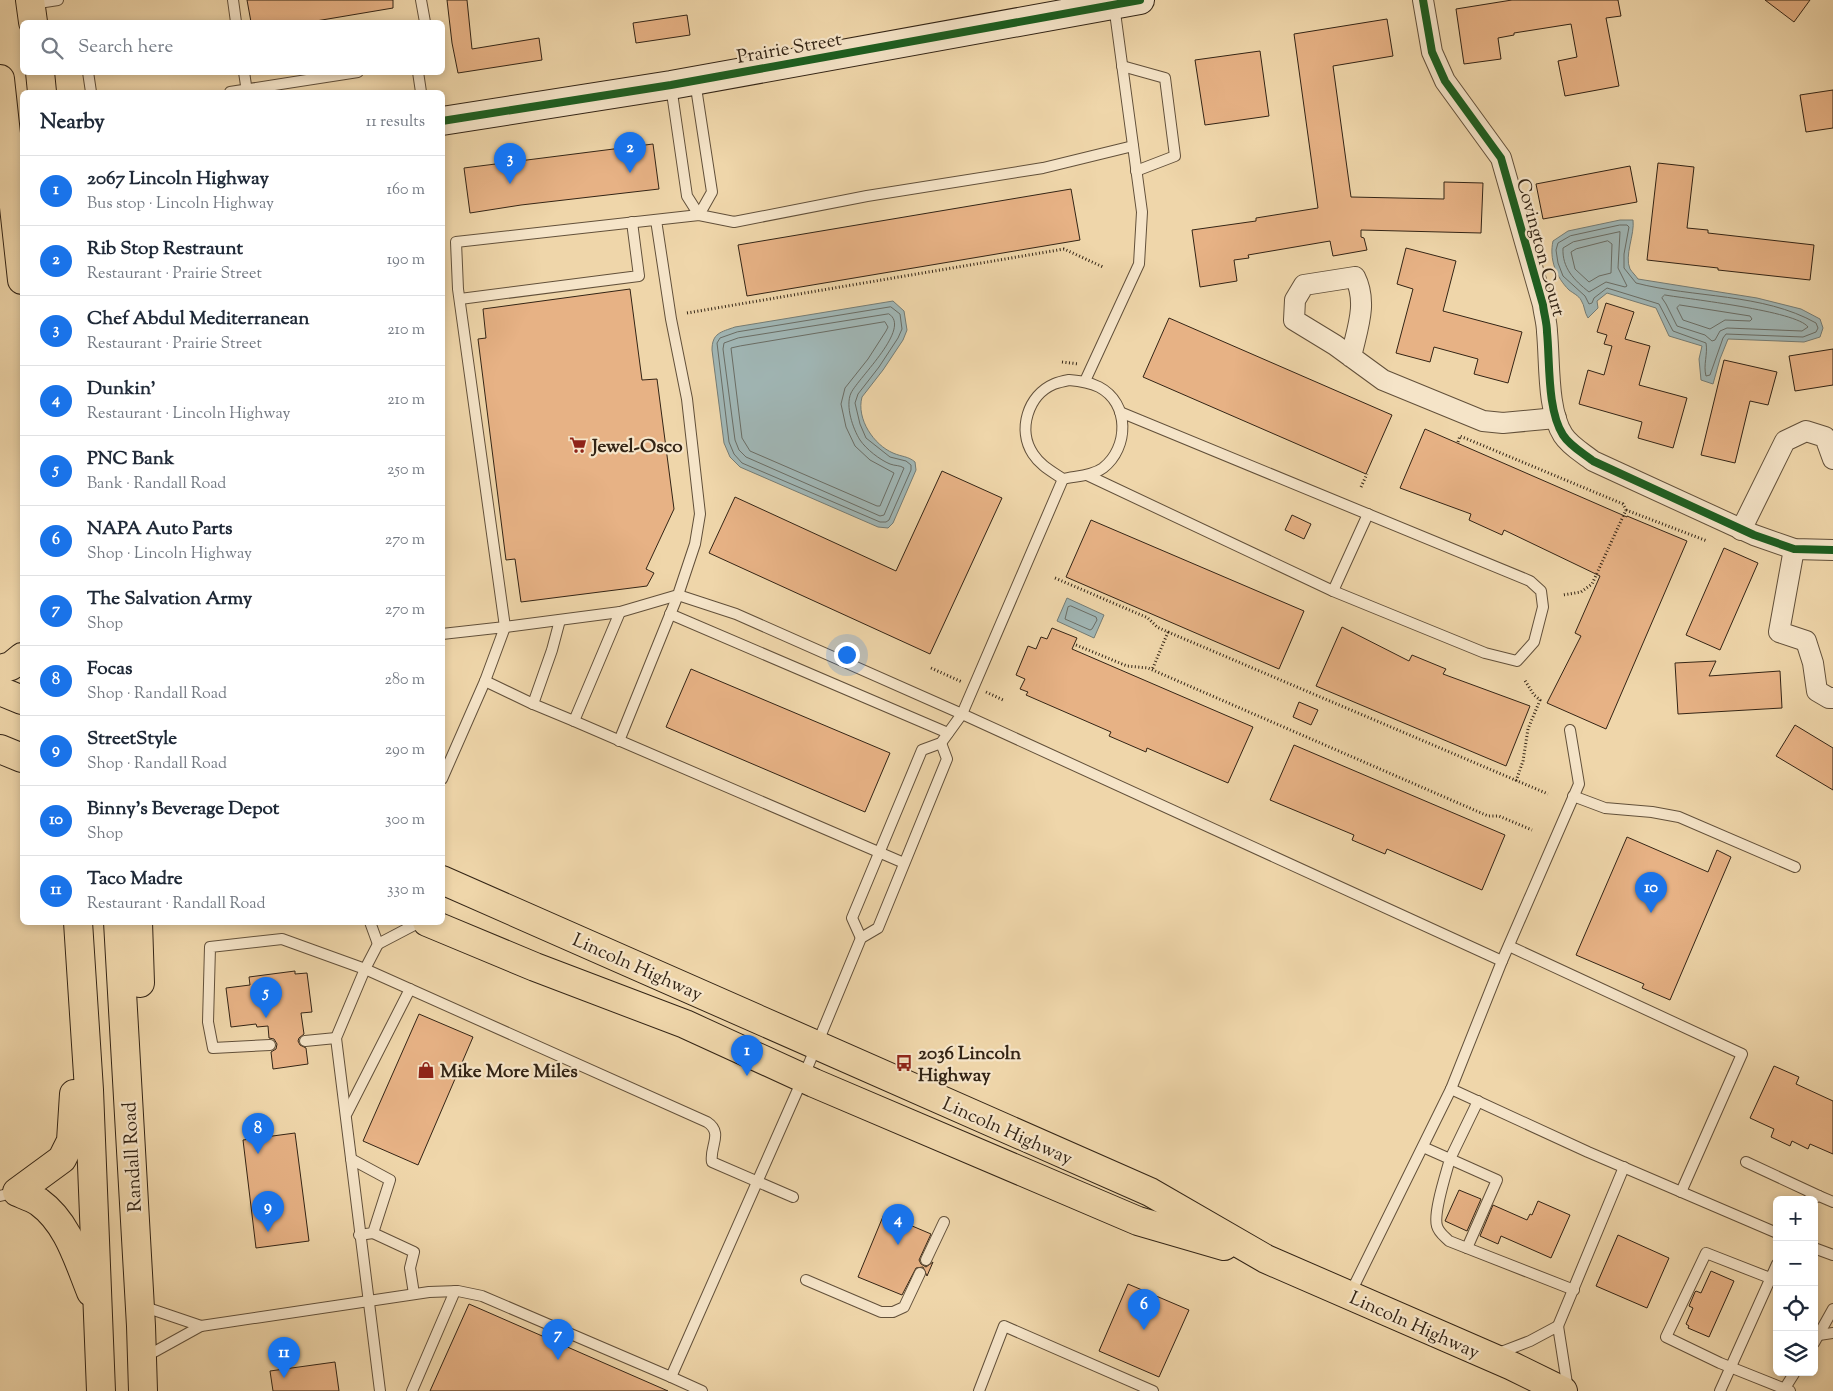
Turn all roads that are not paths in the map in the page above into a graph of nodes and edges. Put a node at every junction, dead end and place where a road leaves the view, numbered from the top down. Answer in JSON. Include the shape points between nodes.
{"nodes":[{"id":1,"x":58,"y":0,"type":"edge"},
{"id":2,"x":233,"y":0,"type":"edge"},
{"id":3,"x":421,"y":0,"type":"edge"},
{"id":4,"x":1140,"y":0,"type":"edge"},
{"id":5,"x":1423,"y":0,"type":"edge"},
{"id":6,"x":1114,"y":4,"type":"junction"},
{"id":7,"x":31,"y":9,"type":"edge"},
{"id":8,"x":236,"y":20,"type":"edge"},
{"id":9,"x":425,"y":20,"type":"edge"},
{"id":10,"x":1122,"y":66,"type":"junction"},
{"id":11,"x":40,"y":75,"type":"edge"},
{"id":12,"x":88,"y":75,"type":"edge"},
{"id":13,"x":244,"y":75,"type":"edge"},
{"id":14,"x":340,"y":75,"type":"edge"},
{"id":15,"x":418,"y":75,"type":"edge"},
{"id":16,"x":0,"y":79,"type":"edge"},
{"id":17,"x":683,"y":83,"type":"junction"},
{"id":18,"x":42,"y":90,"type":"edge"},
{"id":19,"x":91,"y":90,"type":"edge"},
{"id":20,"x":247,"y":90,"type":"edge"},
{"id":21,"x":253,"y":90,"type":"edge"},
{"id":22,"x":421,"y":90,"type":"edge"},
{"id":23,"x":445,"y":121,"type":"edge"},
{"id":24,"x":1133,"y":146,"type":"junction"},
{"id":25,"x":1136,"y":172,"type":"junction"},
{"id":26,"x":12,"y":190,"type":"edge"},
{"id":27,"x":699,"y":215,"type":"junction"},
{"id":28,"x":656,"y":220,"type":"junction"},
{"id":29,"x":632,"y":222,"type":"junction"},
{"id":30,"x":20,"y":262,"type":"edge"},
{"id":31,"x":460,"y":299,"type":"junction"},
{"id":32,"x":1351,"y":357,"type":"dead end"},
{"id":33,"x":1086,"y":381,"type":"junction"},
{"id":34,"x":1120,"y":412,"type":"junction"},
{"id":35,"x":1556,"y":418,"type":"junction"},
{"id":36,"x":1833,"y":459,"type":"edge"},
{"id":37,"x":1087,"y":475,"type":"junction"},
{"id":38,"x":1063,"y":478,"type":"junction"},
{"id":39,"x":1368,"y":514,"type":"junction"},
{"id":40,"x":1741,"y":530,"type":"junction"},
{"id":41,"x":1794,"y":548,"type":"junction"},
{"id":42,"x":1833,"y":550,"type":"edge"},
{"id":43,"x":1333,"y":591,"type":"junction"},
{"id":44,"x":678,"y":595,"type":"junction"},
{"id":45,"x":620,"y":612,"type":"junction"},
{"id":46,"x":670,"y":614,"type":"junction"},
{"id":47,"x":560,"y":620,"type":"junction"},
{"id":48,"x":505,"y":627,"type":"junction"},
{"id":49,"x":445,"y":634,"type":"edge"},
{"id":50,"x":20,"y":658,"type":"edge"},
{"id":51,"x":0,"y":669,"type":"edge"},
{"id":52,"x":485,"y":681,"type":"junction"},
{"id":53,"x":0,"y":691,"type":"edge"},
{"id":54,"x":1833,"y":698,"type":"edge"},
{"id":55,"x":20,"y":699,"type":"edge"},
{"id":56,"x":533,"y":704,"type":"junction"},
{"id":57,"x":962,"y":714,"type":"junction"},
{"id":58,"x":574,"y":721,"type":"junction"},
{"id":59,"x":1570,"y":730,"type":"dead end"},
{"id":60,"x":948,"y":734,"type":"junction"},
{"id":61,"x":619,"y":741,"type":"junction"},
{"id":62,"x":941,"y":743,"type":"junction"},
{"id":63,"x":0,"y":749,"type":"edge"},
{"id":64,"x":20,"y":757,"type":"edge"},
{"id":65,"x":445,"y":772,"type":"edge"},
{"id":66,"x":1573,"y":796,"type":"junction"},
{"id":67,"x":880,"y":853,"type":"junction"},
{"id":68,"x":904,"y":864,"type":"junction"},
{"id":69,"x":1795,"y":867,"type":"dead end"},
{"id":70,"x":445,"y":881,"type":"edge"},
{"id":71,"x":78,"y":925,"type":"edge"},
{"id":72,"x":118,"y":925,"type":"edge"},
{"id":73,"x":138,"y":925,"type":"edge"},
{"id":74,"x":371,"y":925,"type":"edge"},
{"id":75,"x":414,"y":925,"type":"edge"},
{"id":76,"x":434,"y":925,"type":"edge"},
{"id":77,"x":861,"y":938,"type":"junction"},
{"id":78,"x":378,"y":944,"type":"junction"},
{"id":79,"x":1509,"y":946,"type":"junction"},
{"id":80,"x":1502,"y":961,"type":"junction"},
{"id":81,"x":364,"y":969,"type":"junction"},
{"id":82,"x":410,"y":989,"type":"junction"},
{"id":83,"x":83,"y":990,"type":"junction"},
{"id":84,"x":336,"y":1038,"type":"junction"},
{"id":85,"x":305,"y":1041,"type":"dead end"},
{"id":86,"x":270,"y":1045,"type":"dead end"},
{"id":87,"x":816,"y":1045,"type":"junction"},
{"id":88,"x":802,"y":1078,"type":"junction"},
{"id":89,"x":1451,"y":1088,"type":"junction"},
{"id":90,"x":1478,"y":1101,"type":"junction"},
{"id":91,"x":346,"y":1114,"type":"junction"},
{"id":92,"x":129,"y":1116,"type":"junction"},
{"id":93,"x":1423,"y":1147,"type":"junction"},
{"id":94,"x":1450,"y":1159,"type":"junction"},
{"id":95,"x":351,"y":1160,"type":"junction"},
{"id":96,"x":1746,"y":1162,"type":"dead end"},
{"id":97,"x":1624,"y":1167,"type":"junction"},
{"id":98,"x":756,"y":1181,"type":"junction"},
{"id":99,"x":1681,"y":1192,"type":"junction"},
{"id":100,"x":9,"y":1194,"type":"edge"},
{"id":101,"x":1819,"y":1196,"type":"joint"},
{"id":102,"x":793,"y":1197,"type":"dead end"},
{"id":103,"x":1833,"y":1202,"type":"edge"},
{"id":104,"x":944,"y":1222,"type":"dead end"},
{"id":105,"x":1773,"y":1231,"type":"edge"},
{"id":106,"x":373,"y":1233,"type":"junction"},
{"id":107,"x":359,"y":1235,"type":"junction"},
{"id":108,"x":1467,"y":1248,"type":"junction"},
{"id":109,"x":1818,"y":1249,"type":"edge"},
{"id":110,"x":1833,"y":1255,"type":"edge"},
{"id":111,"x":1266,"y":1258,"type":"junction"},
{"id":112,"x":926,"y":1260,"type":"dead end"},
{"id":113,"x":1773,"y":1272,"type":"edge"},
{"id":114,"x":920,"y":1273,"type":"dead end"},
{"id":115,"x":1770,"y":1278,"type":"junction"},
{"id":116,"x":806,"y":1280,"type":"dead end"},
{"id":117,"x":1574,"y":1290,"type":"junction"},
{"id":118,"x":455,"y":1291,"type":"junction"},
{"id":119,"x":414,"y":1294,"type":"junction"},
{"id":120,"x":1350,"y":1295,"type":"junction"},
{"id":121,"x":369,"y":1301,"type":"junction"},
{"id":122,"x":140,"y":1305,"type":"junction"},
{"id":123,"x":1833,"y":1309,"type":"edge"},
{"id":124,"x":99,"y":1312,"type":"junction"},
{"id":125,"x":201,"y":1326,"type":"junction"},
{"id":126,"x":1558,"y":1326,"type":"junction"},
{"id":127,"x":1833,"y":1333,"type":"edge"},
{"id":128,"x":1818,"y":1337,"type":"edge"},
{"id":129,"x":1818,"y":1339,"type":"edge"},
{"id":130,"x":1490,"y":1356,"type":"junction"},
{"id":131,"x":142,"y":1359,"type":"junction"},
{"id":132,"x":1730,"y":1368,"type":"junction"},
{"id":133,"x":1793,"y":1376,"type":"edge"},
{"id":134,"x":671,"y":1377,"type":"junction"},
{"id":135,"x":1788,"y":1389,"type":"edge"},
{"id":136,"x":101,"y":1391,"type":"edge"},
{"id":137,"x":143,"y":1391,"type":"edge"},
{"id":138,"x":380,"y":1391,"type":"edge"},
{"id":139,"x":412,"y":1391,"type":"edge"},
{"id":140,"x":702,"y":1391,"type":"edge"},
{"id":141,"x":979,"y":1391,"type":"edge"},
{"id":142,"x":1154,"y":1391,"type":"edge"},
{"id":143,"x":1563,"y":1391,"type":"edge"},
{"id":144,"x":1568,"y":1391,"type":"edge"},
{"id":145,"x":1720,"y":1391,"type":"edge"}],
"edges":[{"from":1,"to":7,"type":"lane"},
{"from":2,"to":8,"type":"lane"},
{"from":3,"to":9,"type":"lane"},
{"from":4,"to":6,"type":"street","name":"Prairie Street"},
{"from":5,"to":35,"type":"street","name":"Covington Court","via":[[1432,52],[1445,81],[1501,158],[1543,305]]},
{"from":6,"to":10,"type":"lane"},
{"from":6,"to":17,"type":"street","name":"Prairie Street"},
{"from":10,"to":24,"type":"lane"},
{"from":10,"to":25,"type":"lane","via":[[1164,78],[1175,156]]},
{"from":11,"to":18,"type":"main road"},
{"from":12,"to":19,"type":"lane"},
{"from":13,"to":20,"type":"lane"},
{"from":14,"to":21,"type":"lane"},
{"from":15,"to":22,"type":"lane"},
{"from":16,"to":26,"type":"main road"},
{"from":17,"to":23,"type":"street","name":"Prairie Street"},
{"from":17,"to":27,"type":"lane","via":[[687,196]]},
{"from":17,"to":27,"type":"lane","via":[[712,192]]},
{"from":24,"to":25,"type":"lane"},
{"from":24,"to":27,"type":"lane","via":[[1043,168],[866,196],[734,222]]},
{"from":25,"to":33,"type":"lane","via":[[1142,212],[1139,264]]},
{"from":26,"to":30,"type":"main road"},
{"from":27,"to":28,"type":"lane"},
{"from":28,"to":29,"type":"lane"},
{"from":28,"to":44,"type":"lane","via":[[687,399],[700,514],[695,544]]},
{"from":29,"to":31,"type":"lane","via":[[456,242]]},
{"from":29,"to":31,"type":"lane","via":[[639,276]]},
{"from":31,"to":48,"type":"lane"},
{"from":32,"to":35,"type":"street","via":[[1383,380],[1483,421],[1503,423]]},
{"from":33,"to":34,"type":"lane","via":[[1106,392]]},
{"from":33,"to":38,"type":"lane","via":[[1069,380],[1040,393],[1026,422],[1026,438],[1032,453],[1042,465]]},
{"from":34,"to":37,"type":"lane","via":[[1123,428],[1113,458],[1102,469]]},
{"from":34,"to":39,"type":"lane"},
{"from":35,"to":40,"type":"street","name":"Covington Court","via":[[1564,437],[1593,461]]},
{"from":36,"to":40,"type":"street","via":[[1825,436],[1806,431],[1785,442]]},
{"from":37,"to":38,"type":"lane"},
{"from":37,"to":43,"type":"lane"},
{"from":38,"to":57,"type":"lane"},
{"from":39,"to":43,"type":"lane"},
{"from":39,"to":43,"type":"lane","via":[[1530,581],[1541,591],[1542,607],[1534,642],[1517,660],[1485,653]]},
{"from":40,"to":41,"type":"street","name":"Covington Court"},
{"from":41,"to":42,"type":"street","name":"Covington Court"},
{"from":41,"to":54,"type":"street","via":[[1779,632],[1806,641],[1817,691]]},
{"from":44,"to":45,"type":"lane"},
{"from":44,"to":46,"type":"lane"},
{"from":44,"to":57,"type":"lane","via":[[736,614]]},
{"from":45,"to":47,"type":"lane"},
{"from":45,"to":58,"type":"lane"},
{"from":46,"to":60,"type":"lane"},
{"from":46,"to":61,"type":"lane"},
{"from":47,"to":48,"type":"lane"},
{"from":47,"to":56,"type":"lane"},
{"from":48,"to":49,"type":"lane"},
{"from":48,"to":52,"type":"lane"},
{"from":50,"to":51,"type":"main road"},
{"from":52,"to":56,"type":"lane"},
{"from":52,"to":65,"type":"lane"},
{"from":53,"to":55,"type":"main road"},
{"from":56,"to":58,"type":"lane"},
{"from":57,"to":60,"type":"lane"},
{"from":57,"to":80,"type":"lane"},
{"from":58,"to":61,"type":"lane"},
{"from":59,"to":66,"type":"lane","via":[[1579,784]]},
{"from":60,"to":62,"type":"lane"},
{"from":61,"to":67,"type":"lane"},
{"from":62,"to":67,"type":"lane","via":[[922,750]]},
{"from":62,"to":68,"type":"lane","via":[[947,759]]},
{"from":63,"to":64,"type":"main road"},
{"from":66,"to":69,"type":"lane","via":[[1606,808],[1679,817]]},
{"from":66,"to":79,"type":"lane"},
{"from":67,"to":68,"type":"lane"},
{"from":67,"to":77,"type":"lane","via":[[852,918]]},
{"from":68,"to":77,"type":"lane","via":[[878,928]]},
{"from":70,"to":87,"type":"main road","name":"Lincoln Highway"},
{"from":71,"to":83,"type":"main road","name":"Randall Road"},
{"from":72,"to":92,"type":"main road","name":"Randall Road"},
{"from":73,"to":92,"type":"main road","via":[[141,1040]]},
{"from":74,"to":78,"type":"lane"},
{"from":75,"to":78,"type":"lane"},
{"from":76,"to":88,"type":"main road","name":"Lincoln Highway","via":[[685,1024]]},
{"from":77,"to":87,"type":"lane"},
{"from":78,"to":81,"type":"lane"},
{"from":79,"to":80,"type":"lane"},
{"from":79,"to":99,"type":"lane","via":[[1742,1054]]},
{"from":80,"to":89,"type":"lane"},
{"from":81,"to":82,"type":"lane"},
{"from":81,"to":84,"type":"lane"},
{"from":81,"to":86,"type":"lane","via":[[282,939],[210,947],[208,1022],[213,1048]]},
{"from":82,"to":91,"type":"lane"},
{"from":82,"to":98,"type":"lane","via":[[707,1122],[714,1128],[716,1136],[710,1155],[712,1162]]},
{"from":83,"to":100,"type":"main road","via":[[71,1141],[62,1159]]},
{"from":83,"to":124,"type":"main road","name":"Randall Road"},
{"from":84,"to":85,"type":"lane"},
{"from":84,"to":91,"type":"lane"},
{"from":87,"to":88,"type":"lane"},
{"from":87,"to":111,"type":"main road","name":"Lincoln Highway","via":[[1150,1192]]},
{"from":88,"to":98,"type":"lane"},
{"from":88,"to":111,"type":"main road","name":"Lincoln Highway","via":[[1138,1221]]},
{"from":89,"to":90,"type":"lane"},
{"from":89,"to":93,"type":"lane"},
{"from":90,"to":94,"type":"lane"},
{"from":90,"to":97,"type":"lane"},
{"from":91,"to":95,"type":"lane"},
{"from":92,"to":122,"type":"main road","name":"Randall Road"},
{"from":93,"to":94,"type":"lane"},
{"from":93,"to":120,"type":"lane"},
{"from":94,"to":108,"type":"lane","via":[[1436,1224],[1449,1241]]},
{"from":94,"to":108,"type":"lane","via":[[1497,1180]]},
{"from":95,"to":106,"type":"lane","via":[[390,1180]]},
{"from":95,"to":107,"type":"lane"},
{"from":96,"to":101,"type":"lane"},
{"from":97,"to":99,"type":"lane"},
{"from":97,"to":117,"type":"lane"},
{"from":98,"to":102,"type":"lane"},
{"from":98,"to":134,"type":"lane"},
{"from":99,"to":105,"type":"lane"},
{"from":100,"to":124,"type":"main road","via":[[38,1201],[55,1218],[70,1241]]},
{"from":101,"to":103,"type":"lane"},
{"from":104,"to":112,"type":"lane"},
{"from":106,"to":107,"type":"lane"},
{"from":106,"to":119,"type":"lane","via":[[414,1252],[410,1268]]},
{"from":107,"to":121,"type":"lane"},
{"from":108,"to":117,"type":"lane"},
{"from":109,"to":110,"type":"lane"},
{"from":111,"to":120,"type":"main road","name":"Lincoln Highway"},
{"from":113,"to":115,"type":"lane"},
{"from":114,"to":116,"type":"lane","via":[[904,1307],[892,1312],[881,1312]]},
{"from":115,"to":132,"type":"lane"},
{"from":115,"to":132,"type":"lane","via":[[1706,1253],[1666,1337]]},
{"from":117,"to":126,"type":"lane"},
{"from":118,"to":119,"type":"lane"},
{"from":118,"to":134,"type":"lane","via":[[482,1296]]},
{"from":118,"to":139,"type":"lane"},
{"from":119,"to":121,"type":"lane"},
{"from":120,"to":130,"type":"main road","name":"Lincoln Highway"},
{"from":121,"to":125,"type":"lane"},
{"from":121,"to":138,"type":"lane"},
{"from":122,"to":125,"type":"lane"},
{"from":122,"to":131,"type":"main road","name":"Randall Road"},
{"from":123,"to":128,"type":"lane"},
{"from":124,"to":136,"type":"main road","name":"Randall Road"},
{"from":125,"to":131,"type":"lane"},
{"from":126,"to":130,"type":"lane"},
{"from":126,"to":144,"type":"lane"},
{"from":127,"to":129,"type":"lane"},
{"from":130,"to":143,"type":"main road","name":"Lincoln Highway"},
{"from":131,"to":137,"type":"main road","name":"Randall Road"},
{"from":132,"to":135,"type":"lane"},
{"from":132,"to":145,"type":"lane"},
{"from":133,"to":135,"type":"lane"},
{"from":134,"to":140,"type":"lane"},
{"from":141,"to":142,"type":"lane","via":[[1004,1326]]}]}
